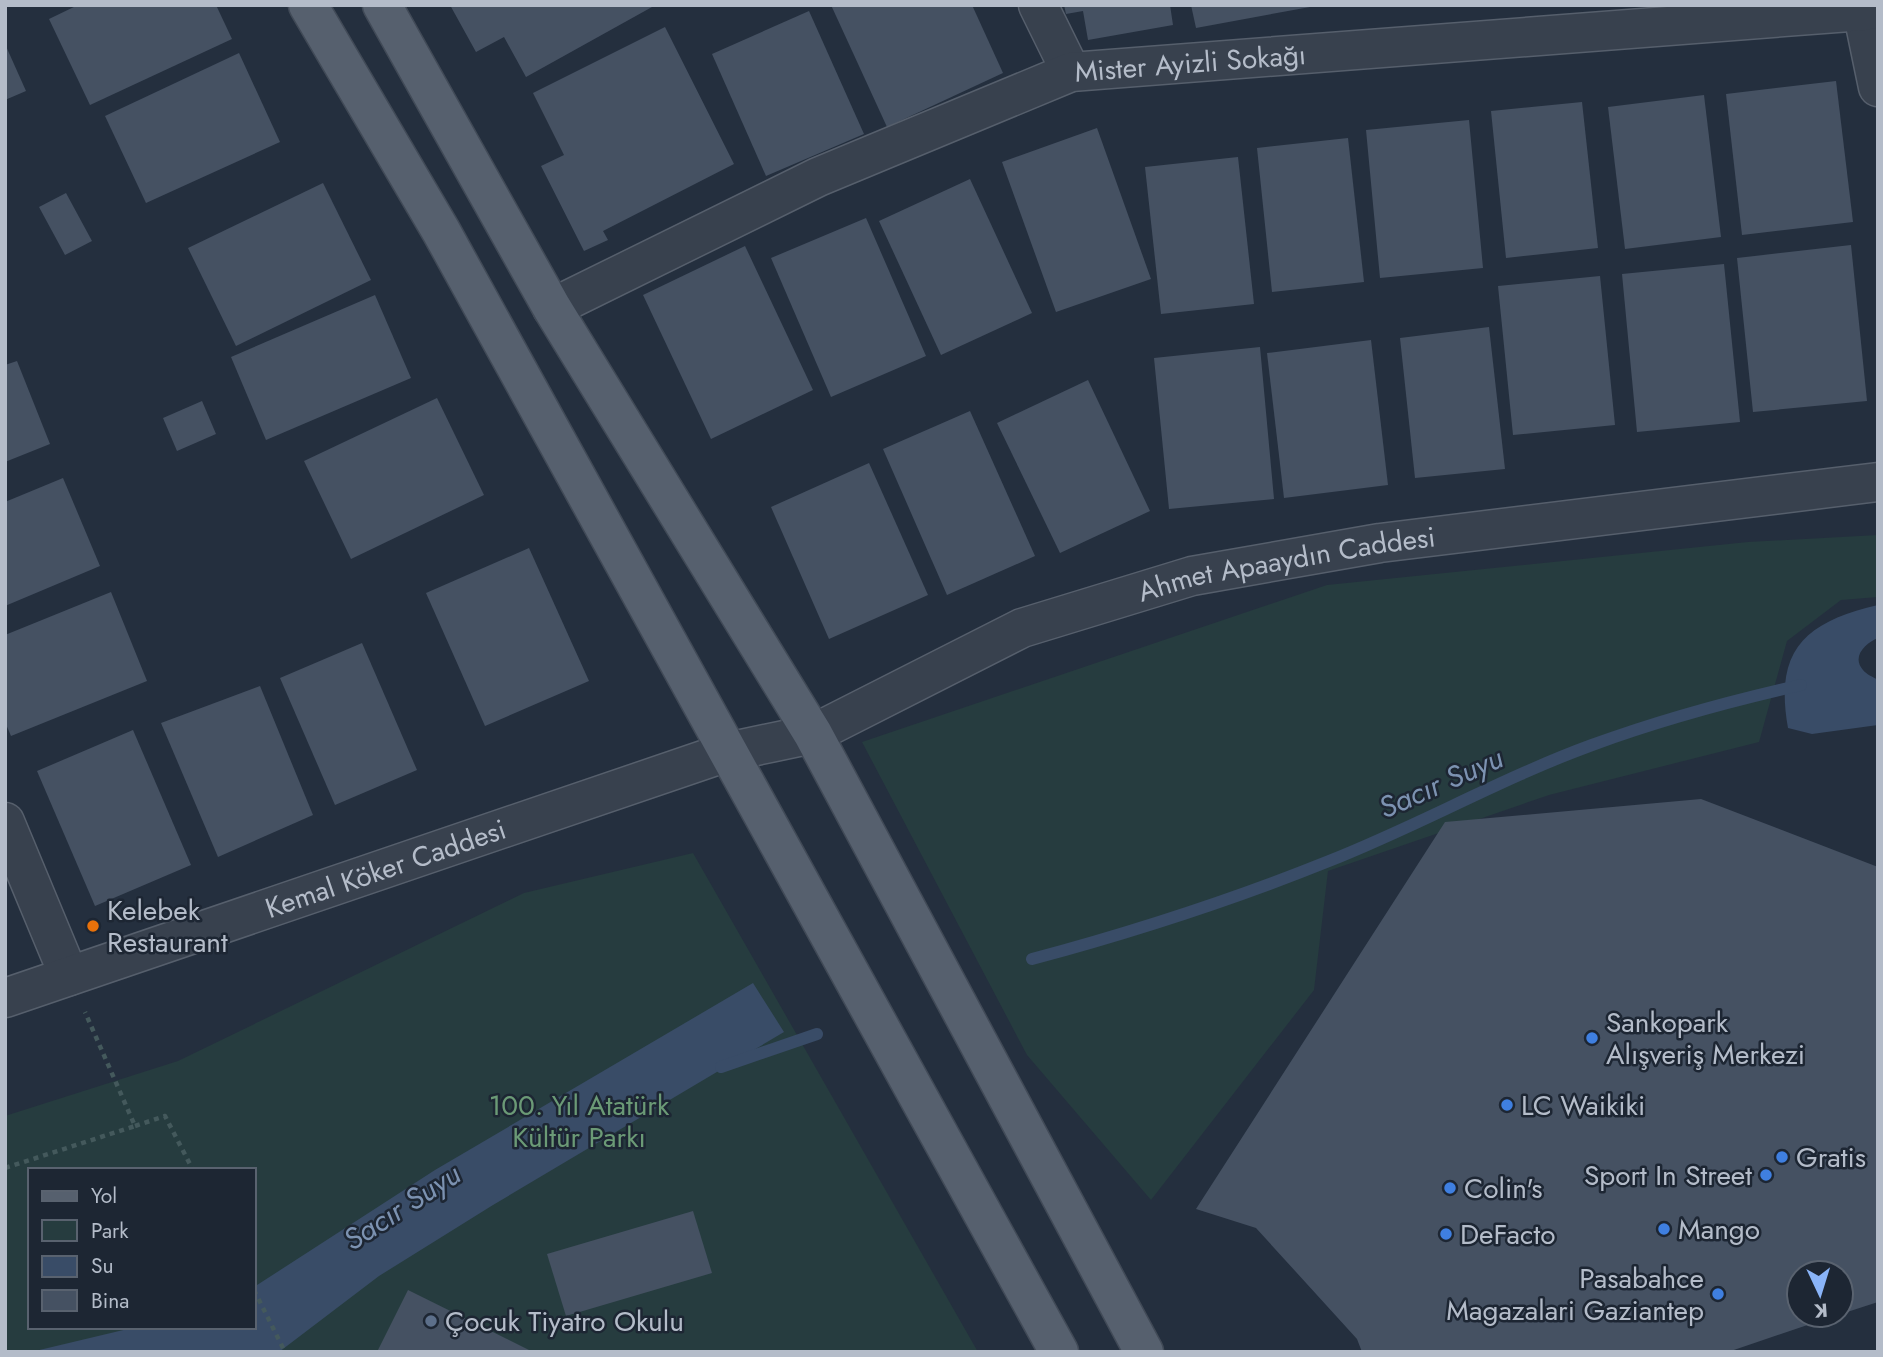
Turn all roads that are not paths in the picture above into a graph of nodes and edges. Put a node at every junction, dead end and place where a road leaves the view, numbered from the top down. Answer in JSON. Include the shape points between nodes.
{"nodes":[{"id":1,"x":308,"y":5,"type":"edge"},
{"id":2,"x":382,"y":5,"type":"edge"},
{"id":3,"x":1038,"y":5,"type":"edge"},
{"id":4,"x":1867,"y":8,"type":"edge"},
{"id":5,"x":1070,"y":72,"type":"junction"},
{"id":6,"x":1878,"y":86,"type":"edge"},
{"id":7,"x":552,"y":308,"type":"junction"},
{"id":8,"x":1878,"y":482,"type":"edge"},
{"id":9,"x":813,"y":734,"type":"junction"},
{"id":10,"x":727,"y":752,"type":"junction"},
{"id":11,"x":5,"y":822,"type":"edge"},
{"id":12,"x":69,"y":976,"type":"junction"},
{"id":13,"x":5,"y":998,"type":"edge"},
{"id":14,"x":1059,"y":1352,"type":"edge"},
{"id":15,"x":1144,"y":1352,"type":"edge"}],
"edges":[{"from":1,"to":10,"type":"main road","via":[[440,231]]},
{"from":2,"to":7,"type":"main road"},
{"from":3,"to":5,"type":"street"},
{"from":4,"to":5,"type":"street","name":"Mister Ayizli Sokağı"},
{"from":4,"to":6,"type":"street"},
{"from":5,"to":7,"type":"street","name":"Mister Ayizli Sokağı","via":[[818,177]]},
{"from":7,"to":9,"type":"main road"},
{"from":8,"to":9,"type":"street","name":"Ahmet Apaaydın Caddesi","via":[[1380,543],[1192,576],[1022,628]]},
{"from":9,"to":10,"type":"street","name":"Ahmet Apaaydın Caddesi"},
{"from":9,"to":15,"type":"main road"},
{"from":10,"to":12,"type":"street","name":"Kemal Köker Caddesi"},
{"from":10,"to":14,"type":"main road"},
{"from":11,"to":12,"type":"street"},
{"from":12,"to":13,"type":"street","name":"Kemal Köker Caddesi"}]}
